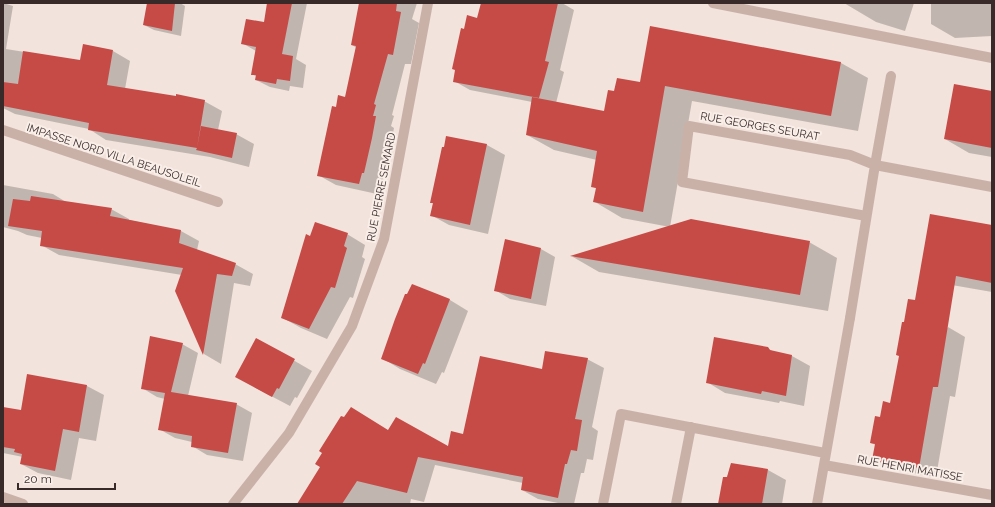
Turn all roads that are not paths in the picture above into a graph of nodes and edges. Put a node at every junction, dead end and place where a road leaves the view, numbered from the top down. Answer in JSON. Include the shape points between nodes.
{"nodes":[{"id":1,"x":428,"y":3,"type":"edge"},
{"id":2,"x":713,"y":3,"type":"edge"},
{"id":3,"x":992,"y":58,"type":"edge"},
{"id":4,"x":891,"y":76,"type":"dead end"},
{"id":5,"x":3,"y":130,"type":"edge"},
{"id":6,"x":875,"y":165,"type":"junction"},
{"id":7,"x":992,"y":187,"type":"edge"},
{"id":8,"x":218,"y":202,"type":"dead end"},
{"id":9,"x":866,"y":216,"type":"junction"},
{"id":10,"x":691,"y":427,"type":"junction"},
{"id":11,"x":825,"y":453,"type":"junction"},
{"id":12,"x":824,"y":465,"type":"junction"},
{"id":13,"x":992,"y":495,"type":"edge"},
{"id":14,"x":3,"y":497,"type":"edge"},
{"id":15,"x":23,"y":504,"type":"edge"},
{"id":16,"x":233,"y":504,"type":"edge"},
{"id":17,"x":603,"y":504,"type":"edge"},
{"id":18,"x":676,"y":504,"type":"edge"},
{"id":19,"x":817,"y":504,"type":"edge"}],
"edges":[{"from":1,"to":16,"type":"street","name":"RUE PIERRE SEMARD","via":[[384,239],[352,326],[289,433]]},
{"from":2,"to":3,"type":"street"},
{"from":4,"to":6,"type":"street"},
{"from":5,"to":8,"type":"street","name":"IMPASSE NORD VILLA BEAUSOLEIL"},
{"from":6,"to":7,"type":"street","name":"RUE GEORGES SEURAT"},
{"from":6,"to":9,"type":"street"},
{"from":6,"to":9,"type":"street","name":"RUE GEORGES SEURAT","via":[[850,155],[689,126],[682,182]]},
{"from":9,"to":11,"type":"street"},
{"from":10,"to":11,"type":"street"},
{"from":10,"to":17,"type":"street","via":[[621,414]]},
{"from":10,"to":18,"type":"street"},
{"from":11,"to":12,"type":"street"},
{"from":12,"to":13,"type":"street","name":"RUE HENRI MATISSE"},
{"from":12,"to":19,"type":"street"},
{"from":14,"to":15,"type":"street"}]}
